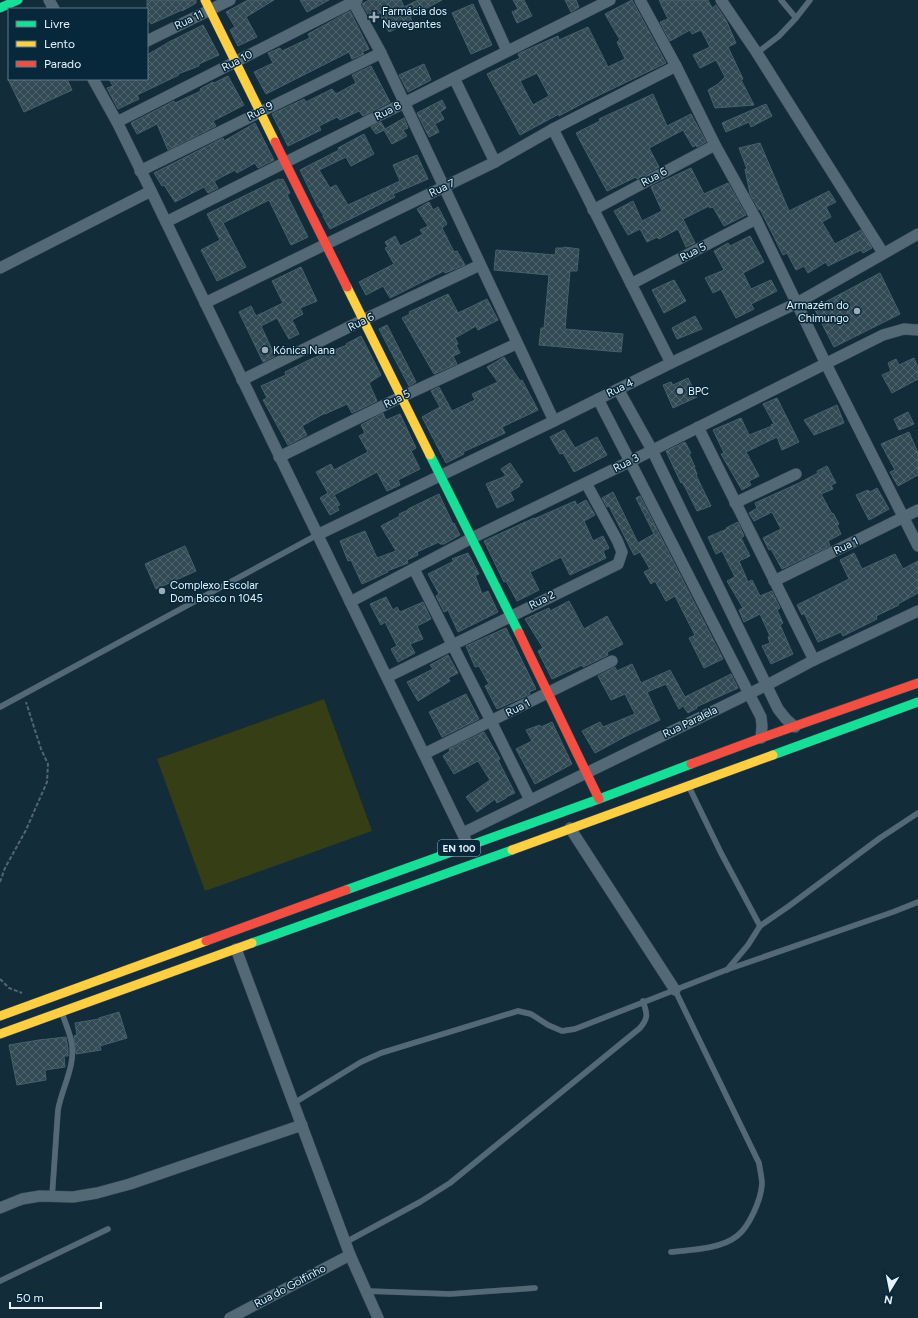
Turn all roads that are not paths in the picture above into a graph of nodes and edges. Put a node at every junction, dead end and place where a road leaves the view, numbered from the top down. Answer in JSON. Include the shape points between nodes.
{"nodes":[{"id":1,"x":18,"y":0,"type":"edge"},
{"id":2,"x":230,"y":0,"type":"edge"},
{"id":3,"x":485,"y":0,"type":"edge"},
{"id":4,"x":610,"y":0,"type":"edge"},
{"id":5,"x":640,"y":0,"type":"edge"},
{"id":6,"x":721,"y":0,"type":"edge"},
{"id":7,"x":781,"y":0,"type":"edge"},
{"id":8,"x":810,"y":0,"type":"edge"},
{"id":9,"x":354,"y":1,"type":"edge"},
{"id":10,"x":208,"y":5,"type":"edge"},
{"id":11,"x":0,"y":8,"type":"edge"},
{"id":12,"x":796,"y":18,"type":"junction"},
{"id":13,"x":148,"y":40,"type":"edge"},
{"id":14,"x":507,"y":51,"type":"junction"},
{"id":15,"x":380,"y":53,"type":"junction"},
{"id":16,"x":757,"y":53,"type":"junction"},
{"id":17,"x":235,"y":62,"type":"junction"},
{"id":18,"x":676,"y":66,"type":"junction"},
{"id":19,"x":454,"y":78,"type":"junction"},
{"id":20,"x":94,"y":80,"type":"edge"},
{"id":21,"x":404,"y":103,"type":"junction"},
{"id":22,"x":259,"y":111,"type":"junction"},
{"id":23,"x":117,"y":122,"type":"junction"},
{"id":24,"x":553,"y":129,"type":"junction"},
{"id":25,"x":715,"y":145,"type":"junction"},
{"id":26,"x":495,"y":162,"type":"junction"},
{"id":27,"x":285,"y":163,"type":"junction"},
{"id":28,"x":140,"y":171,"type":"junction"},
{"id":29,"x":444,"y":187,"type":"junction"},
{"id":30,"x":151,"y":191,"type":"junction"},
{"id":31,"x":593,"y":210,"type":"junction"},
{"id":32,"x":756,"y":219,"type":"junction"},
{"id":33,"x":166,"y":222,"type":"junction"},
{"id":34,"x":918,"y":234,"type":"edge"},
{"id":35,"x":325,"y":244,"type":"junction"},
{"id":36,"x":883,"y":253,"type":"junction"},
{"id":37,"x":480,"y":265,"type":"junction"},
{"id":38,"x":0,"y":268,"type":"edge"},
{"id":39,"x":631,"y":284,"type":"junction"},
{"id":40,"x":205,"y":303,"type":"junction"},
{"id":41,"x":797,"y":303,"type":"junction"},
{"id":42,"x":363,"y":320,"type":"junction"},
{"id":43,"x":918,"y":330,"type":"edge"},
{"id":44,"x":516,"y":344,"type":"junction"},
{"id":45,"x":671,"y":363,"type":"junction"},
{"id":46,"x":826,"y":364,"type":"junction"},
{"id":47,"x":242,"y":380,"type":"junction"},
{"id":48,"x":618,"y":389,"type":"junction"},
{"id":49,"x":401,"y":397,"type":"junction"},
{"id":50,"x":598,"y":399,"type":"junction"},
{"id":51,"x":554,"y":421,"type":"junction"},
{"id":52,"x":698,"y":427,"type":"junction"},
{"id":53,"x":652,"y":450,"type":"junction"},
{"id":54,"x":280,"y":457,"type":"junction"},
{"id":55,"x":631,"y":461,"type":"junction"},
{"id":56,"x":796,"y":474,"type":"dead end"},
{"id":57,"x":440,"y":476,"type":"junction"},
{"id":58,"x":586,"y":483,"type":"junction"},
{"id":59,"x":735,"y":503,"type":"junction"},
{"id":60,"x":918,"y":510,"type":"edge"},
{"id":61,"x":904,"y":517,"type":"junction"},
{"id":62,"x":318,"y":535,"type":"junction"},
{"id":63,"x":472,"y":538,"type":"junction"},
{"id":64,"x":918,"y":546,"type":"edge"},
{"id":65,"x":414,"y":569,"type":"junction"},
{"id":66,"x":774,"y":581,"type":"junction"},
{"id":67,"x":350,"y":602,"type":"junction"},
{"id":68,"x":918,"y":611,"type":"edge"},
{"id":69,"x":510,"y":616,"type":"junction"},
{"id":70,"x":453,"y":644,"type":"junction"},
{"id":71,"x":814,"y":660,"type":"junction"},
{"id":72,"x":612,"y":661,"type":"dead end"},
{"id":73,"x":387,"y":677,"type":"junction"},
{"id":74,"x":918,"y":683,"type":"edge"},
{"id":75,"x":767,"y":685,"type":"junction"},
{"id":76,"x":548,"y":692,"type":"junction"},
{"id":77,"x":748,"y":694,"type":"junction"},
{"id":78,"x":918,"y":702,"type":"edge"},
{"id":79,"x":0,"y":707,"type":"edge"},
{"id":80,"x":491,"y":721,"type":"junction"},
{"id":81,"x":795,"y":727,"type":"junction"},
{"id":82,"x":761,"y":738,"type":"junction"},
{"id":83,"x":424,"y":754,"type":"junction"},
{"id":84,"x":587,"y":773,"type":"junction"},
{"id":85,"x":689,"y":786,"type":"junction"},
{"id":86,"x":600,"y":799,"type":"junction"},
{"id":87,"x":530,"y":800,"type":"junction"},
{"id":88,"x":918,"y":813,"type":"edge"},
{"id":89,"x":570,"y":828,"type":"junction"},
{"id":90,"x":463,"y":833,"type":"junction"},
{"id":91,"x":468,"y":845,"type":"junction"},
{"id":92,"x":918,"y":902,"type":"edge"},
{"id":93,"x":760,"y":926,"type":"junction"},
{"id":94,"x":236,"y":949,"type":"junction"},
{"id":95,"x":726,"y":970,"type":"junction"},
{"id":96,"x":675,"y":990,"type":"junction"},
{"id":97,"x":643,"y":1001,"type":"junction"},
{"id":98,"x":61,"y":1011,"type":"junction"},
{"id":99,"x":0,"y":1016,"type":"edge"},
{"id":100,"x":0,"y":1034,"type":"edge"},
{"id":101,"x":294,"y":1103,"type":"junction"},
{"id":102,"x":302,"y":1125,"type":"junction"},
{"id":103,"x":52,"y":1197,"type":"junction"},
{"id":104,"x":0,"y":1208,"type":"edge"},
{"id":105,"x":108,"y":1229,"type":"dead end"},
{"id":106,"x":346,"y":1242,"type":"junction"},
{"id":107,"x":671,"y":1252,"type":"dead end"},
{"id":108,"x":350,"y":1255,"type":"junction"},
{"id":109,"x":0,"y":1281,"type":"edge"},
{"id":110,"x":535,"y":1288,"type":"dead end"},
{"id":111,"x":366,"y":1291,"type":"junction"},
{"id":112,"x":230,"y":1318,"type":"edge"},
{"id":113,"x":378,"y":1318,"type":"edge"}],
"edges":[{"from":1,"to":11,"type":"main road"},
{"from":2,"to":10,"type":"street","name":"Rua 11"},
{"from":3,"to":14,"type":"street"},
{"from":4,"to":14,"type":"street","name":"Rua 8"},
{"from":5,"to":18,"type":"street"},
{"from":6,"to":16,"type":"street"},
{"from":7,"to":12,"type":"lane"},
{"from":8,"to":12,"type":"lane"},
{"from":9,"to":15,"type":"street"},
{"from":9,"to":17,"type":"street","name":"Rua 10"},
{"from":10,"to":13,"type":"street","name":"Rua 11"},
{"from":10,"to":17,"type":"main road"},
{"from":12,"to":16,"type":"lane","via":[[779,36]]},
{"from":14,"to":19,"type":"street","name":"Rua 8"},
{"from":15,"to":21,"type":"street"},
{"from":15,"to":22,"type":"street","name":"Rua 9"},
{"from":16,"to":36,"type":"street"},
{"from":17,"to":22,"type":"main road"},
{"from":17,"to":23,"type":"street","name":"Rua 10"},
{"from":18,"to":24,"type":"street","name":"Rua 7"},
{"from":18,"to":25,"type":"street"},
{"from":19,"to":21,"type":"street","name":"Rua 8"},
{"from":19,"to":26,"type":"street"},
{"from":20,"to":23,"type":"street"},
{"from":21,"to":27,"type":"street","name":"Rua 8"},
{"from":21,"to":29,"type":"street"},
{"from":22,"to":27,"type":"main road"},
{"from":22,"to":28,"type":"street","name":"Rua 9"},
{"from":23,"to":28,"type":"street"},
{"from":24,"to":26,"type":"street","name":"Rua 7"},
{"from":24,"to":31,"type":"street"},
{"from":25,"to":31,"type":"street","name":"Rua 6"},
{"from":25,"to":32,"type":"street"},
{"from":26,"to":29,"type":"street","name":"Rua 7"},
{"from":27,"to":33,"type":"street","name":"Rua 8"},
{"from":27,"to":35,"type":"main road"},
{"from":28,"to":30,"type":"street"},
{"from":29,"to":35,"type":"street","name":"Rua 7"},
{"from":29,"to":37,"type":"street"},
{"from":30,"to":33,"type":"street"},
{"from":30,"to":38,"type":"street"},
{"from":31,"to":39,"type":"street"},
{"from":32,"to":39,"type":"street","name":"Rua 5"},
{"from":32,"to":41,"type":"street"},
{"from":33,"to":40,"type":"street"},
{"from":34,"to":36,"type":"street","name":"Rua 4"},
{"from":35,"to":40,"type":"street","name":"Rua 7"},
{"from":35,"to":42,"type":"main road"},
{"from":36,"to":41,"type":"street","name":"Rua 4"},
{"from":37,"to":42,"type":"street","name":"Rua 6"},
{"from":37,"to":44,"type":"street"},
{"from":39,"to":45,"type":"street"},
{"from":40,"to":47,"type":"street"},
{"from":41,"to":45,"type":"street","name":"Rua 4"},
{"from":41,"to":46,"type":"street"},
{"from":42,"to":47,"type":"street","name":"Rua 6"},
{"from":42,"to":49,"type":"main road"},
{"from":43,"to":46,"type":"street","name":"Rua 3","via":[[904,329],[883,335]]},
{"from":44,"to":49,"type":"street","name":"Rua 5"},
{"from":44,"to":51,"type":"street"},
{"from":45,"to":48,"type":"street","name":"Rua 4"},
{"from":46,"to":52,"type":"street","name":"Rua 3"},
{"from":46,"to":61,"type":"street"},
{"from":47,"to":54,"type":"street"},
{"from":48,"to":50,"type":"street","name":"Rua 4"},
{"from":48,"to":53,"type":"street"},
{"from":49,"to":54,"type":"street","name":"Rua 5"},
{"from":49,"to":57,"type":"main road"},
{"from":50,"to":51,"type":"street","name":"Rua 4"},
{"from":50,"to":55,"type":"street"},
{"from":51,"to":57,"type":"street","name":"Rua 4"},
{"from":52,"to":53,"type":"street","name":"Rua 3"},
{"from":52,"to":59,"type":"street"},
{"from":53,"to":55,"type":"street","name":"Rua 3"},
{"from":53,"to":75,"type":"street"},
{"from":54,"to":62,"type":"street"},
{"from":55,"to":58,"type":"street","name":"Rua 3"},
{"from":55,"to":77,"type":"street"},
{"from":56,"to":59,"type":"street"},
{"from":57,"to":62,"type":"street","name":"Rua 4"},
{"from":57,"to":63,"type":"main road"},
{"from":58,"to":63,"type":"street","name":"Rua 3"},
{"from":58,"to":69,"type":"street","name":"Rua 2","via":[[622,552],[618,564]]},
{"from":59,"to":66,"type":"street"},
{"from":60,"to":61,"type":"street","name":"Rua 1"},
{"from":61,"to":64,"type":"street"},
{"from":61,"to":66,"type":"street","name":"Rua 1"},
{"from":62,"to":67,"type":"street"},
{"from":62,"to":79,"type":"lane"},
{"from":63,"to":65,"type":"street","name":"Rua 3"},
{"from":63,"to":69,"type":"main road"},
{"from":65,"to":67,"type":"street","name":"Rua 3"},
{"from":65,"to":70,"type":"street"},
{"from":66,"to":71,"type":"street"},
{"from":67,"to":73,"type":"street"},
{"from":68,"to":71,"type":"street","name":"Rua Paralela"},
{"from":69,"to":70,"type":"street","name":"Rua 2"},
{"from":69,"to":76,"type":"main road"},
{"from":70,"to":73,"type":"street","name":"Rua 2"},
{"from":70,"to":80,"type":"street"},
{"from":71,"to":75,"type":"street","name":"Rua Paralela"},
{"from":72,"to":76,"type":"street","name":"Rua 1"},
{"from":73,"to":83,"type":"street"},
{"from":74,"to":81,"type":"main road","number":"EN 100"},
{"from":75,"to":77,"type":"street","name":"Rua Paralela"},
{"from":75,"to":81,"type":"street","via":[[778,709]]},
{"from":76,"to":80,"type":"street","name":"Rua 1"},
{"from":76,"to":84,"type":"main road"},
{"from":77,"to":82,"type":"street","via":[[761,717]]},
{"from":77,"to":84,"type":"street","name":"Rua Paralela"},
{"from":78,"to":85,"type":"main road","number":"EN 100"},
{"from":80,"to":83,"type":"street","name":"Rua 1"},
{"from":80,"to":87,"type":"street"},
{"from":81,"to":82,"type":"main road","number":"EN 100"},
{"from":82,"to":86,"type":"main road","number":"EN 100"},
{"from":83,"to":90,"type":"street"},
{"from":84,"to":86,"type":"main road"},
{"from":84,"to":87,"type":"street","name":"Rua Paralela"},
{"from":85,"to":89,"type":"main road","number":"EN 100"},
{"from":85,"to":93,"type":"lane"},
{"from":86,"to":91,"type":"main road","number":"EN 100"},
{"from":87,"to":90,"type":"street","name":"Rua Paralela"},
{"from":88,"to":93,"type":"lane"},
{"from":89,"to":94,"type":"main road","number":"EN 100"},
{"from":89,"to":96,"type":"street"},
{"from":90,"to":91,"type":"street"},
{"from":91,"to":99,"type":"main road","number":"EN 100"},
{"from":92,"to":95,"type":"lane"},
{"from":93,"to":95,"type":"lane","via":[[748,945]]},
{"from":94,"to":98,"type":"main road","number":"EN 100"},
{"from":94,"to":101,"type":"street"},
{"from":95,"to":96,"type":"lane"},
{"from":96,"to":97,"type":"lane"},
{"from":96,"to":107,"type":"lane","via":[[759,1163],[762,1185],[754,1213],[736,1237],[703,1249]]},
{"from":97,"to":101,"type":"lane","via":[[575,1029],[562,1031],[524,1012],[501,1015],[381,1053],[361,1062]]},
{"from":97,"to":106,"type":"lane","via":[[647,1015],[640,1028],[450,1183]]},
{"from":98,"to":100,"type":"main road","number":"EN 100"},
{"from":98,"to":103,"type":"lane","via":[[71,1040],[72,1058],[58,1110]]},
{"from":101,"to":102,"type":"street"},
{"from":102,"to":103,"type":"street","via":[[130,1184],[98,1193]]},
{"from":102,"to":106,"type":"street"},
{"from":103,"to":104,"type":"street","via":[[22,1199]]},
{"from":105,"to":109,"type":"lane"},
{"from":106,"to":108,"type":"street"},
{"from":108,"to":111,"type":"street"},
{"from":108,"to":112,"type":"street","name":"Rua do Golfinho"},
{"from":110,"to":111,"type":"lane","via":[[450,1294]]},
{"from":111,"to":113,"type":"street"}]}
